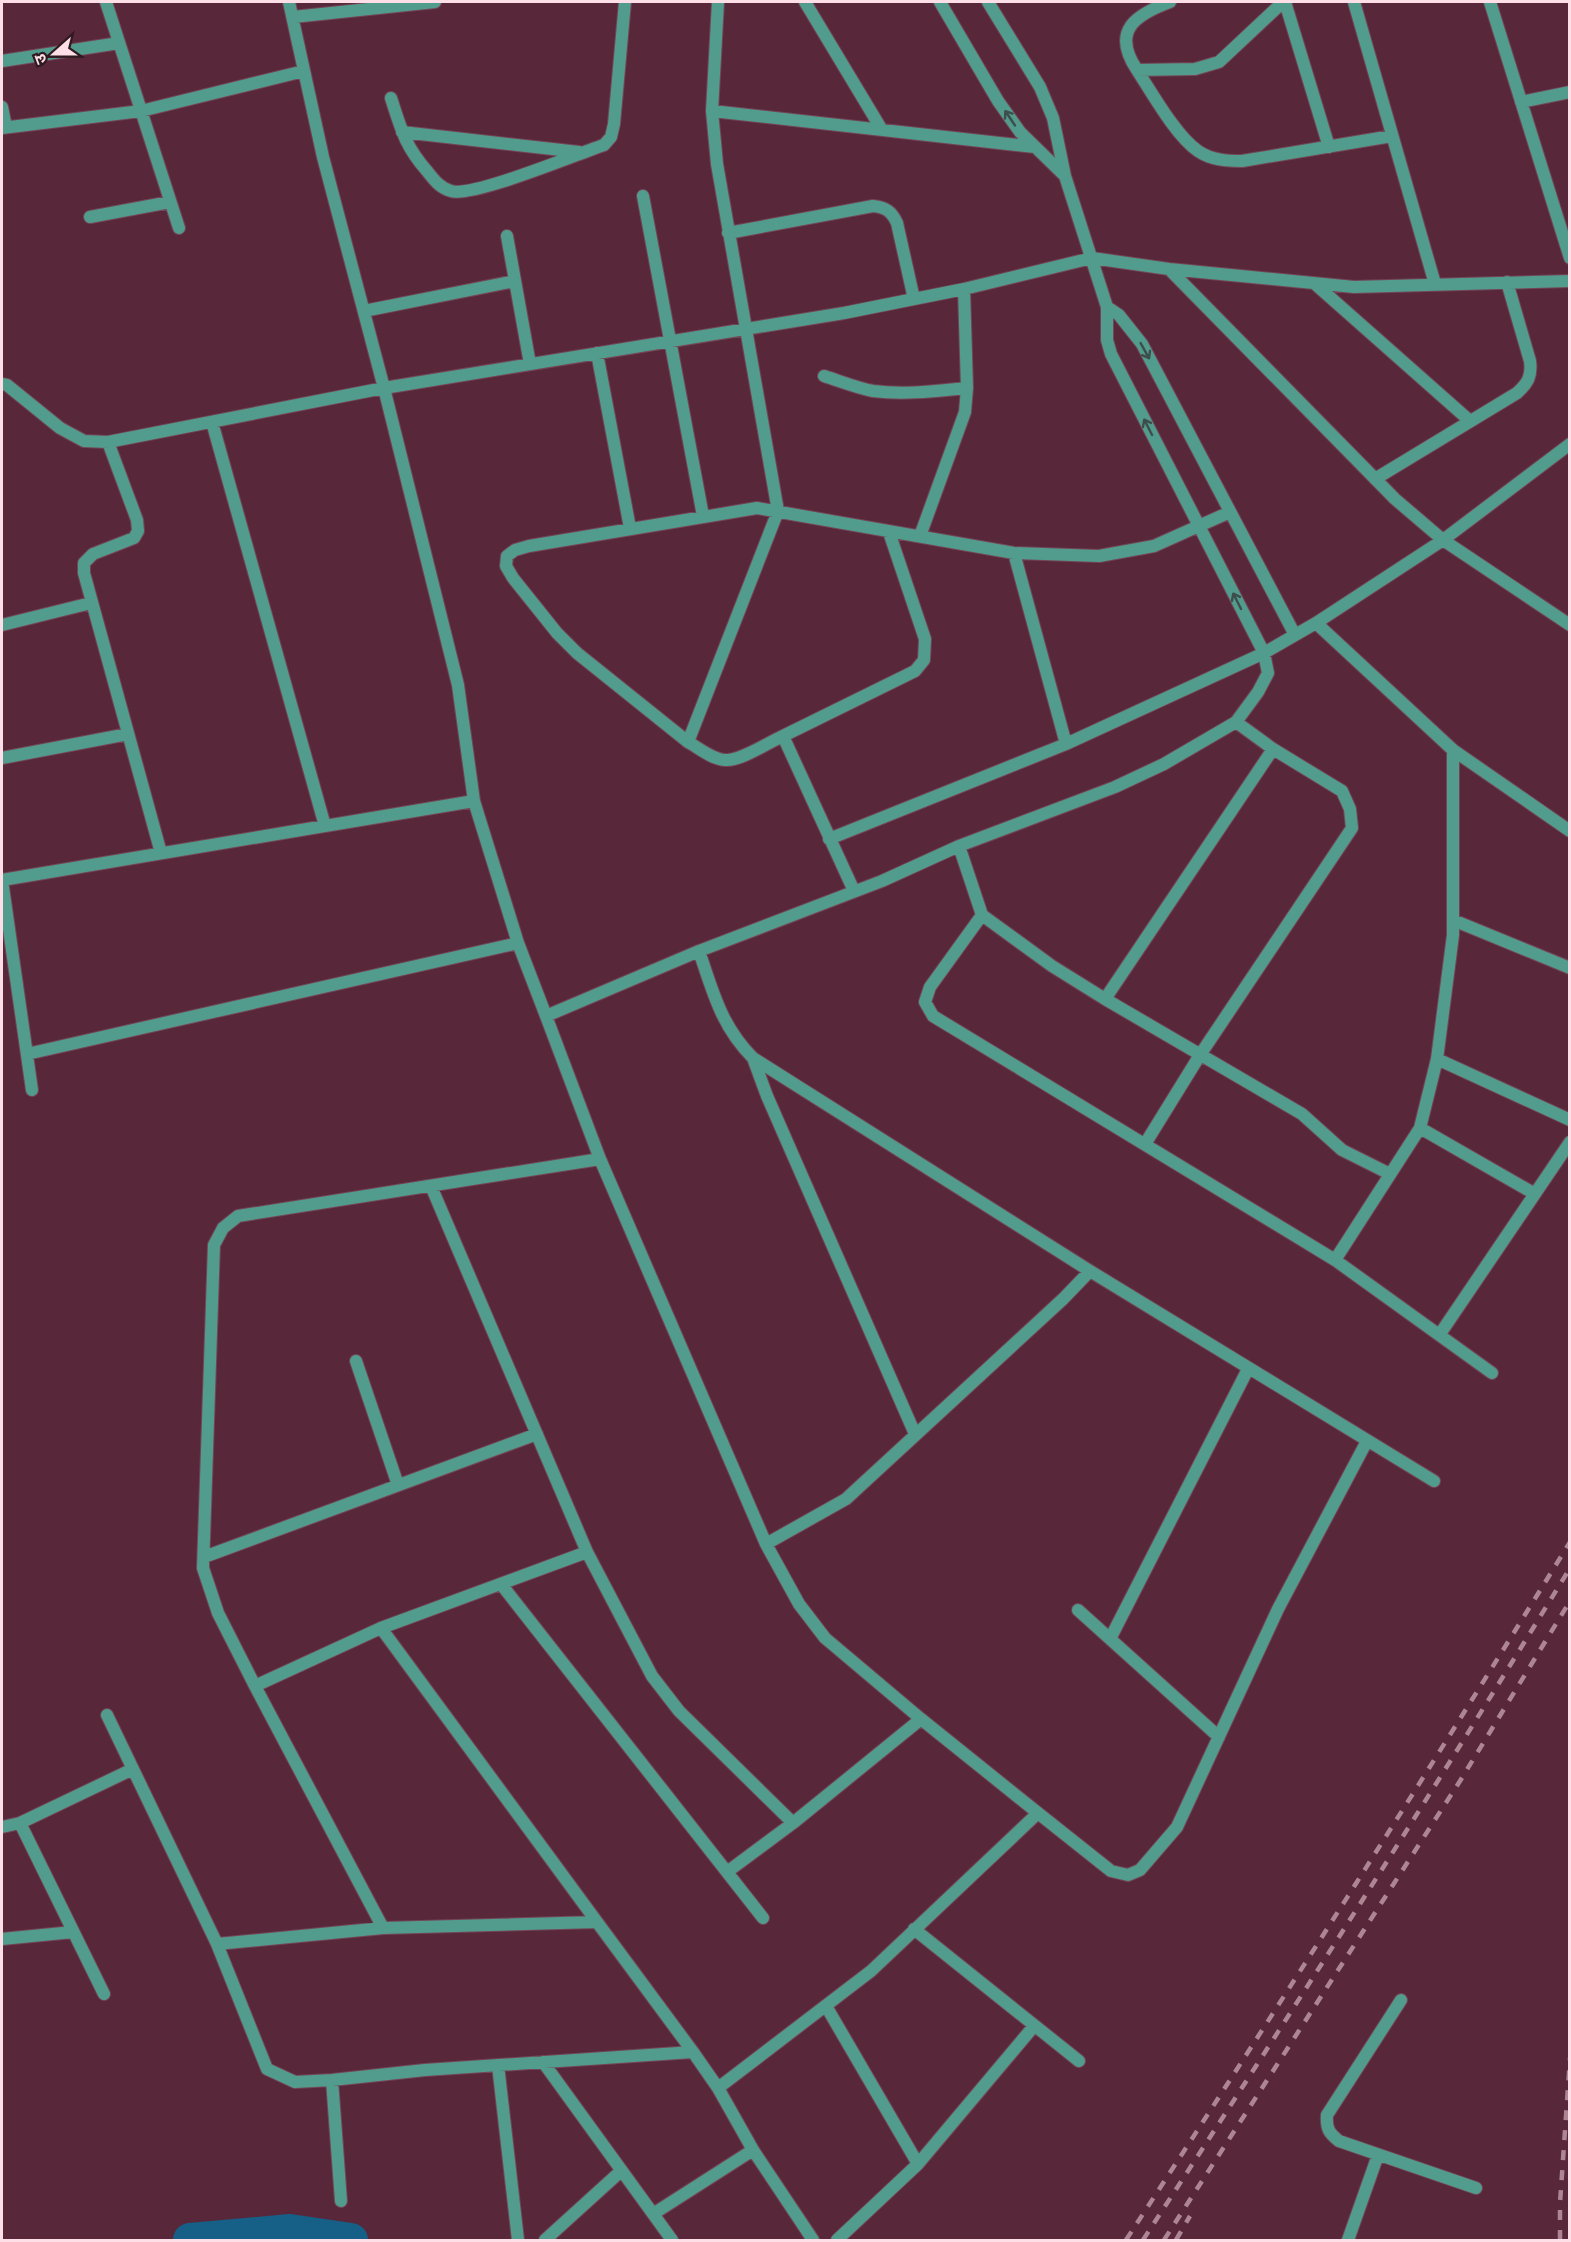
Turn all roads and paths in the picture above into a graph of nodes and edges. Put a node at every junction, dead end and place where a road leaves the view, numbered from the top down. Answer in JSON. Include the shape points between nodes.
{"nodes":[{"id":1,"x":106,"y":2,"type":"edge"},
{"id":2,"x":289,"y":2,"type":"edge"},
{"id":3,"x":435,"y":2,"type":"edge"},
{"id":4,"x":625,"y":2,"type":"edge"},
{"id":5,"x":718,"y":2,"type":"edge"},
{"id":6,"x":805,"y":2,"type":"edge"},
{"id":7,"x":940,"y":2,"type":"edge"},
{"id":8,"x":988,"y":2,"type":"edge"},
{"id":9,"x":1170,"y":2,"type":"edge"},
{"id":10,"x":1284,"y":2,"type":"edge"},
{"id":11,"x":1354,"y":2,"type":"edge"},
{"id":12,"x":1490,"y":2,"type":"edge"},
{"id":13,"x":1142,"y":6,"type":"edge"},
{"id":14,"x":292,"y":17,"type":"junction"},
{"id":15,"x":119,"y":43,"type":"junction"},
{"id":16,"x":2,"y":62,"type":"edge"},
{"id":17,"x":1137,"y":70,"type":"junction"},
{"id":18,"x":304,"y":71,"type":"junction"},
{"id":19,"x":1569,"y":92,"type":"edge"},
{"id":20,"x":391,"y":98,"type":"dead end"},
{"id":21,"x":1521,"y":102,"type":"junction"},
{"id":22,"x":2,"y":107,"type":"edge"},
{"id":23,"x":141,"y":111,"type":"junction"},
{"id":24,"x":712,"y":111,"type":"junction"},
{"id":25,"x":4,"y":127,"type":"edge"},
{"id":26,"x":882,"y":130,"type":"junction"},
{"id":27,"x":402,"y":132,"type":"junction"},
{"id":28,"x":1392,"y":136,"type":"junction"},
{"id":29,"x":1035,"y":147,"type":"junction"},
{"id":30,"x":1329,"y":147,"type":"junction"},
{"id":31,"x":582,"y":153,"type":"junction"},
{"id":32,"x":1065,"y":176,"type":"junction"},
{"id":33,"x":644,"y":196,"type":"dead end"},
{"id":34,"x":170,"y":202,"type":"junction"},
{"id":35,"x":90,"y":217,"type":"dead end"},
{"id":36,"x":178,"y":228,"type":"dead end"},
{"id":37,"x":728,"y":233,"type":"junction"},
{"id":38,"x":507,"y":236,"type":"dead end"},
{"id":39,"x":1092,"y":258,"type":"junction"},
{"id":40,"x":1569,"y":258,"type":"edge"},
{"id":41,"x":1169,"y":269,"type":"junction"},
{"id":42,"x":515,"y":281,"type":"junction"},
{"id":43,"x":1569,"y":281,"type":"edge"},
{"id":44,"x":1507,"y":282,"type":"junction"},
{"id":45,"x":1314,"y":283,"type":"junction"},
{"id":46,"x":1435,"y":284,"type":"junction"},
{"id":47,"x":964,"y":289,"type":"junction"},
{"id":48,"x":914,"y":299,"type":"junction"},
{"id":49,"x":1107,"y":307,"type":"junction"},
{"id":50,"x":364,"y":311,"type":"junction"},
{"id":51,"x":745,"y":329,"type":"junction"},
{"id":52,"x":670,"y":341,"type":"junction"},
{"id":53,"x":597,"y":353,"type":"junction"},
{"id":54,"x":530,"y":364,"type":"junction"},
{"id":55,"x":824,"y":376,"type":"dead end"},
{"id":56,"x":2,"y":384,"type":"edge"},
{"id":57,"x":384,"y":388,"type":"junction"},
{"id":58,"x":967,"y":388,"type":"junction"},
{"id":59,"x":1470,"y":421,"type":"junction"},
{"id":60,"x":212,"y":422,"type":"junction"},
{"id":61,"x":108,"y":442,"type":"junction"},
{"id":62,"x":1569,"y":444,"type":"edge"},
{"id":63,"x":1375,"y":479,"type":"junction"},
{"id":64,"x":778,"y":511,"type":"junction"},
{"id":65,"x":1230,"y":512,"type":"junction"},
{"id":66,"x":703,"y":516,"type":"junction"},
{"id":67,"x":1199,"y":526,"type":"junction"},
{"id":68,"x":630,"y":528,"type":"junction"},
{"id":69,"x":890,"y":532,"type":"junction"},
{"id":70,"x":920,"y":536,"type":"junction"},
{"id":71,"x":1443,"y":540,"type":"junction"},
{"id":72,"x":1014,"y":553,"type":"junction"},
{"id":73,"x":92,"y":603,"type":"junction"},
{"id":74,"x":1316,"y":623,"type":"junction"},
{"id":75,"x":2,"y":625,"type":"edge"},
{"id":76,"x":1569,"y":625,"type":"edge"},
{"id":77,"x":1295,"y":635,"type":"junction"},
{"id":78,"x":1264,"y":653,"type":"junction"},
{"id":79,"x":1236,"y":722,"type":"junction"},
{"id":80,"x":128,"y":734,"type":"junction"},
{"id":81,"x":783,"y":736,"type":"junction"},
{"id":82,"x":687,"y":742,"type":"junction"},
{"id":83,"x":1066,"y":744,"type":"junction"},
{"id":84,"x":1273,"y":749,"type":"junction"},
{"id":85,"x":1453,"y":750,"type":"junction"},
{"id":86,"x":2,"y":758,"type":"edge"},
{"id":87,"x":474,"y":801,"type":"junction"},
{"id":88,"x":324,"y":826,"type":"junction"},
{"id":89,"x":1569,"y":831,"type":"edge"},
{"id":90,"x":829,"y":839,"type":"junction"},
{"id":91,"x":959,"y":846,"type":"junction"},
{"id":92,"x":161,"y":853,"type":"junction"},
{"id":93,"x":2,"y":880,"type":"edge"},
{"id":94,"x":854,"y":891,"type":"junction"},
{"id":95,"x":982,"y":915,"type":"junction"},
{"id":96,"x":1453,"y":920,"type":"junction"},
{"id":97,"x":518,"y":943,"type":"junction"},
{"id":98,"x":699,"y":951,"type":"junction"},
{"id":99,"x":1569,"y":968,"type":"edge"},
{"id":100,"x":1105,"y":999,"type":"junction"},
{"id":101,"x":546,"y":1016,"type":"junction"},
{"id":102,"x":27,"y":1054,"type":"junction"},
{"id":103,"x":1200,"y":1055,"type":"junction"},
{"id":104,"x":753,"y":1058,"type":"junction"},
{"id":105,"x":1437,"y":1059,"type":"junction"},
{"id":106,"x":32,"y":1090,"type":"dead end"},
{"id":107,"x":1569,"y":1120,"type":"edge"},
{"id":108,"x":1420,"y":1128,"type":"junction"},
{"id":109,"x":1569,"y":1142,"type":"edge"},
{"id":110,"x":1145,"y":1144,"type":"junction"},
{"id":111,"x":600,"y":1159,"type":"junction"},
{"id":112,"x":1390,"y":1174,"type":"junction"},
{"id":113,"x":431,"y":1186,"type":"junction"},
{"id":114,"x":1535,"y":1194,"type":"junction"},
{"id":115,"x":1335,"y":1260,"type":"junction"},
{"id":116,"x":1090,"y":1271,"type":"junction"},
{"id":117,"x":1440,"y":1334,"type":"junction"},
{"id":118,"x":356,"y":1361,"type":"dead end"},
{"id":119,"x":1248,"y":1369,"type":"junction"},
{"id":120,"x":1492,"y":1373,"type":"dead end"},
{"id":121,"x":537,"y":1434,"type":"junction"},
{"id":122,"x":915,"y":1434,"type":"junction"},
{"id":123,"x":1367,"y":1441,"type":"junction"},
{"id":124,"x":1434,"y":1481,"type":"dead end"},
{"id":125,"x":398,"y":1485,"type":"junction"},
{"id":126,"x":766,"y":1544,"type":"junction"},
{"id":127,"x":587,"y":1552,"type":"junction"},
{"id":128,"x":204,"y":1557,"type":"junction"},
{"id":129,"x":501,"y":1584,"type":"junction"},
{"id":130,"x":1078,"y":1610,"type":"dead end"},
{"id":131,"x":381,"y":1628,"type":"junction"},
{"id":132,"x":1110,"y":1639,"type":"junction"},
{"id":133,"x":255,"y":1686,"type":"junction"},
{"id":134,"x":107,"y":1715,"type":"dead end"},
{"id":135,"x":921,"y":1719,"type":"junction"},
{"id":136,"x":1219,"y":1737,"type":"junction"},
{"id":137,"x":133,"y":1770,"type":"junction"},
{"id":138,"x":1038,"y":1813,"type":"junction"},
{"id":139,"x":20,"y":1823,"type":"junction"},
{"id":140,"x":793,"y":1823,"type":"junction"},
{"id":141,"x":2,"y":1827,"type":"edge"},
{"id":142,"x":727,"y":1872,"type":"junction"},
{"id":143,"x":763,"y":1918,"type":"dead end"},
{"id":144,"x":597,"y":1922,"type":"junction"},
{"id":145,"x":383,"y":1928,"type":"junction"},
{"id":146,"x":914,"y":1929,"type":"junction"},
{"id":147,"x":73,"y":1932,"type":"junction"},
{"id":148,"x":2,"y":1939,"type":"edge"},
{"id":149,"x":217,"y":1944,"type":"junction"},
{"id":150,"x":104,"y":1994,"type":"dead end"},
{"id":151,"x":1401,"y":2000,"type":"dead end"},
{"id":152,"x":826,"y":2006,"type":"junction"},
{"id":153,"x":1034,"y":2025,"type":"junction"},
{"id":154,"x":693,"y":2052,"type":"junction"},
{"id":155,"x":1079,"y":2061,"type":"dead end"},
{"id":156,"x":543,"y":2062,"type":"junction"},
{"id":157,"x":498,"y":2065,"type":"junction"},
{"id":158,"x":332,"y":2080,"type":"junction"},
{"id":159,"x":718,"y":2088,"type":"junction"},
{"id":160,"x":753,"y":2150,"type":"junction"},
{"id":161,"x":1378,"y":2155,"type":"junction"},
{"id":162,"x":918,"y":2164,"type":"junction"},
{"id":163,"x":621,"y":2171,"type":"junction"},
{"id":164,"x":1476,"y":2188,"type":"dead end"},
{"id":165,"x":341,"y":2201,"type":"dead end"},
{"id":166,"x":653,"y":2214,"type":"junction"},
{"id":167,"x":518,"y":2241,"type":"edge"},
{"id":168,"x":545,"y":2241,"type":"edge"},
{"id":169,"x":672,"y":2241,"type":"edge"},
{"id":170,"x":813,"y":2241,"type":"edge"},
{"id":171,"x":837,"y":2241,"type":"edge"},
{"id":172,"x":1348,"y":2241,"type":"edge"}],
"edges":[{"from":1,"to":15,"type":"street"},
{"from":2,"to":14,"type":"street"},
{"from":3,"to":14,"type":"street"},
{"from":4,"to":31,"type":"street","via":[[611,136],[604,145]]},
{"from":5,"to":24,"type":"street"},
{"from":6,"to":26,"type":"street"},
{"from":29,"to":7,"type":"street","one_way":true,"via":[[998,101]]},
{"from":8,"to":32,"type":"street","via":[[1040,87],[1053,118]]},
{"from":9,"to":13,"type":"street"},
{"from":10,"to":17,"type":"street","via":[[1209,67]]},
{"from":10,"to":30,"type":"street"},
{"from":11,"to":28,"type":"street"},
{"from":12,"to":21,"type":"street"},
{"from":13,"to":17,"type":"street","via":[[1127,32],[1126,45]]},
{"from":14,"to":18,"type":"street"},
{"from":15,"to":16,"type":"street"},
{"from":15,"to":23,"type":"street"},
{"from":17,"to":30,"type":"street","via":[[1185,140],[1199,152],[1221,161]]},
{"from":18,"to":23,"type":"street"},
{"from":18,"to":50,"type":"street"},
{"from":19,"to":21,"type":"street"},
{"from":20,"to":27,"type":"street"},
{"from":21,"to":40,"type":"street"},
{"from":22,"to":25,"type":"street"},
{"from":23,"to":25,"type":"street"},
{"from":23,"to":34,"type":"street"},
{"from":24,"to":26,"type":"street"},
{"from":24,"to":37,"type":"street"},
{"from":26,"to":29,"type":"street"},
{"from":27,"to":31,"type":"street"},
{"from":27,"to":31,"type":"street","via":[[411,153],[438,184],[452,192],[468,192]]},
{"from":28,"to":30,"type":"street"},
{"from":28,"to":46,"type":"street"},
{"from":29,"to":32,"type":"street"},
{"from":32,"to":39,"type":"street"},
{"from":33,"to":52,"type":"street"},
{"from":34,"to":35,"type":"street"},
{"from":34,"to":36,"type":"street"},
{"from":37,"to":48,"type":"street","via":[[884,207],[897,223]]},
{"from":37,"to":51,"type":"street"},
{"from":38,"to":42,"type":"street"},
{"from":39,"to":41,"type":"street"},
{"from":39,"to":47,"type":"street"},
{"from":39,"to":49,"type":"street"},
{"from":41,"to":45,"type":"street"},
{"from":41,"to":63,"type":"street"},
{"from":42,"to":50,"type":"street"},
{"from":42,"to":54,"type":"street"},
{"from":43,"to":44,"type":"street"},
{"from":44,"to":46,"type":"street"},
{"from":44,"to":59,"type":"street","via":[[1532,374],[1516,393]]},
{"from":45,"to":46,"type":"street","via":[[1354,287]]},
{"from":45,"to":59,"type":"street"},
{"from":47,"to":48,"type":"street"},
{"from":47,"to":58,"type":"street"},
{"from":48,"to":51,"type":"street"},
{"from":49,"to":65,"type":"street","one_way":true,"via":[[1119,315],[1142,344]]},
{"from":67,"to":49,"type":"street","one_way":true,"via":[[1111,354]]},
{"from":50,"to":57,"type":"street"},
{"from":51,"to":52,"type":"street"},
{"from":51,"to":64,"type":"street"},
{"from":52,"to":53,"type":"street"},
{"from":52,"to":66,"type":"street"},
{"from":53,"to":54,"type":"street"},
{"from":53,"to":68,"type":"street"},
{"from":54,"to":57,"type":"street"},
{"from":55,"to":58,"type":"street","via":[[888,392]]},
{"from":56,"to":61,"type":"street","via":[[60,428],[84,441]]},
{"from":57,"to":60,"type":"street"},
{"from":57,"to":87,"type":"street","via":[[458,685]]},
{"from":58,"to":70,"type":"street","via":[[965,412]]},
{"from":59,"to":63,"type":"street"},
{"from":60,"to":61,"type":"street"},
{"from":60,"to":88,"type":"street"},
{"from":61,"to":73,"type":"street","via":[[138,531],[134,538],[93,554],[84,563]]},
{"from":62,"to":71,"type":"street"},
{"from":63,"to":71,"type":"street"},
{"from":64,"to":66,"type":"street","via":[[758,508]]},
{"from":64,"to":69,"type":"street"},
{"from":64,"to":82,"type":"street"},
{"from":65,"to":67,"type":"street"},
{"from":65,"to":77,"type":"street"},
{"from":66,"to":68,"type":"street"},
{"from":67,"to":72,"type":"street","via":[[1154,546],[1099,556]]},
{"from":78,"to":67,"type":"street","one_way":true},
{"from":68,"to":82,"type":"street","via":[[515,550],[507,556],[506,566],[549,624],[577,653]]},
{"from":69,"to":70,"type":"street"},
{"from":69,"to":81,"type":"street","via":[[926,639],[924,660],[915,671]]},
{"from":70,"to":72,"type":"street"},
{"from":71,"to":74,"type":"street"},
{"from":71,"to":76,"type":"street"},
{"from":72,"to":83,"type":"street"},
{"from":73,"to":75,"type":"street"},
{"from":73,"to":80,"type":"street"},
{"from":74,"to":77,"type":"street"},
{"from":74,"to":85,"type":"street"},
{"from":77,"to":78,"type":"street"},
{"from":78,"to":79,"type":"street","via":[[1268,673]]},
{"from":78,"to":83,"type":"street"},
{"from":79,"to":84,"type":"street"},
{"from":79,"to":91,"type":"street","via":[[1115,787]]},
{"from":80,"to":86,"type":"street"},
{"from":80,"to":92,"type":"street"},
{"from":81,"to":82,"type":"street","via":[[727,761]]},
{"from":81,"to":90,"type":"street"},
{"from":83,"to":90,"type":"street"},
{"from":84,"to":100,"type":"street"},
{"from":84,"to":103,"type":"street","via":[[1342,791],[1350,809],[1352,828]]},
{"from":85,"to":89,"type":"street"},
{"from":85,"to":96,"type":"street"},
{"from":87,"to":88,"type":"street"},
{"from":87,"to":97,"type":"street"},
{"from":88,"to":92,"type":"street"},
{"from":90,"to":94,"type":"street"},
{"from":91,"to":94,"type":"street"},
{"from":91,"to":95,"type":"street"},
{"from":92,"to":93,"type":"street"},
{"from":93,"to":102,"type":"street"},
{"from":94,"to":98,"type":"street"},
{"from":95,"to":100,"type":"street"},
{"from":95,"to":110,"type":"street","via":[[930,987],[925,1002],[933,1016]]},
{"from":96,"to":99,"type":"street"},
{"from":96,"to":105,"type":"street"},
{"from":97,"to":101,"type":"street"},
{"from":97,"to":102,"type":"street"},
{"from":98,"to":101,"type":"street"},
{"from":98,"to":104,"type":"street","via":[[720,1014]]},
{"from":100,"to":103,"type":"street"},
{"from":101,"to":111,"type":"street"},
{"from":102,"to":106,"type":"street"},
{"from":103,"to":110,"type":"street"},
{"from":103,"to":112,"type":"street","via":[[1302,1114],[1342,1150]]},
{"from":104,"to":116,"type":"street"},
{"from":104,"to":122,"type":"street"},
{"from":105,"to":107,"type":"street"},
{"from":105,"to":108,"type":"street"},
{"from":108,"to":112,"type":"street"},
{"from":108,"to":114,"type":"street"},
{"from":109,"to":114,"type":"street"},
{"from":110,"to":115,"type":"street"},
{"from":111,"to":113,"type":"street"},
{"from":111,"to":126,"type":"street"},
{"from":112,"to":115,"type":"street"},
{"from":113,"to":121,"type":"street"},
{"from":113,"to":128,"type":"street","via":[[238,1216],[223,1228],[214,1245]]},
{"from":114,"to":117,"type":"street"},
{"from":115,"to":117,"type":"street"},
{"from":116,"to":119,"type":"street"},
{"from":116,"to":122,"type":"street"},
{"from":117,"to":120,"type":"street"},
{"from":118,"to":125,"type":"street"},
{"from":119,"to":123,"type":"street"},
{"from":119,"to":132,"type":"street"},
{"from":121,"to":125,"type":"street"},
{"from":121,"to":127,"type":"street"},
{"from":122,"to":126,"type":"street","via":[[846,1499]]},
{"from":123,"to":124,"type":"street"},
{"from":123,"to":136,"type":"street","via":[[1278,1609]]},
{"from":125,"to":128,"type":"street"},
{"from":126,"to":135,"type":"street","via":[[799,1604],[825,1638]]},
{"from":127,"to":129,"type":"street"},
{"from":127,"to":140,"type":"street","via":[[652,1676],[680,1711]]},
{"from":128,"to":133,"type":"street","via":[[203,1568],[218,1613]]},
{"from":129,"to":131,"type":"street"},
{"from":129,"to":142,"type":"street"},
{"from":130,"to":132,"type":"street"},
{"from":131,"to":133,"type":"street"},
{"from":131,"to":144,"type":"street"},
{"from":132,"to":136,"type":"street"},
{"from":133,"to":145,"type":"street"},
{"from":134,"to":137,"type":"street"},
{"from":135,"to":138,"type":"street"},
{"from":135,"to":140,"type":"street"},
{"from":136,"to":138,"type":"street","via":[[1177,1827],[1140,1870],[1128,1875],[1111,1871]]},
{"from":137,"to":139,"type":"street"},
{"from":137,"to":149,"type":"street"},
{"from":138,"to":146,"type":"street"},
{"from":139,"to":141,"type":"street"},
{"from":139,"to":147,"type":"street"},
{"from":140,"to":142,"type":"street"},
{"from":142,"to":143,"type":"street"},
{"from":144,"to":145,"type":"street"},
{"from":144,"to":154,"type":"street"},
{"from":145,"to":149,"type":"street"},
{"from":146,"to":152,"type":"street","via":[[871,1971]]},
{"from":146,"to":153,"type":"street"},
{"from":147,"to":148,"type":"street"},
{"from":147,"to":150,"type":"street"},
{"from":149,"to":158,"type":"street","via":[[267,2069],[294,2082]]},
{"from":151,"to":161,"type":"street","via":[[1327,2115],[1329,2134]]},
{"from":152,"to":159,"type":"street"},
{"from":152,"to":162,"type":"street"},
{"from":153,"to":155,"type":"street"},
{"from":153,"to":162,"type":"street"},
{"from":154,"to":156,"type":"street"},
{"from":154,"to":159,"type":"street"},
{"from":156,"to":157,"type":"street"},
{"from":156,"to":163,"type":"street"},
{"from":157,"to":158,"type":"street"},
{"from":157,"to":167,"type":"street"},
{"from":158,"to":165,"type":"street"},
{"from":159,"to":160,"type":"street"},
{"from":160,"to":166,"type":"street"},
{"from":160,"to":170,"type":"street"},
{"from":161,"to":164,"type":"street"},
{"from":161,"to":172,"type":"street"},
{"from":162,"to":171,"type":"street"},
{"from":163,"to":166,"type":"street"},
{"from":163,"to":168,"type":"street"},
{"from":166,"to":169,"type":"street"}]}
